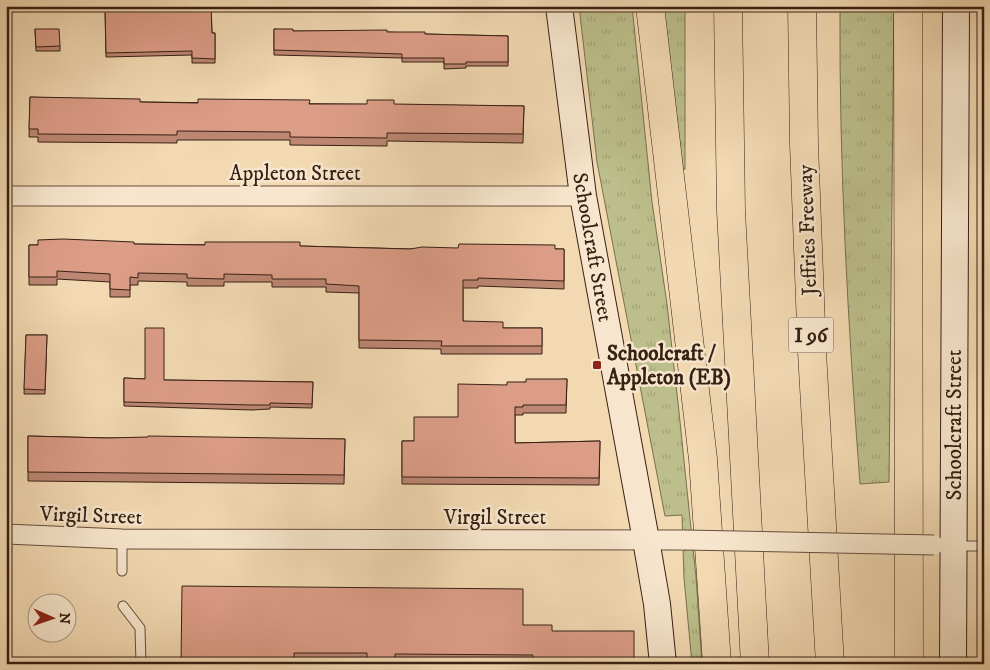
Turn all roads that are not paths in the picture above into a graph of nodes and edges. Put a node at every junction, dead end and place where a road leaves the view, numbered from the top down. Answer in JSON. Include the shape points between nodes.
{"nodes":[{"id":1,"x":559,"y":6,"type":"edge"},
{"id":2,"x":650,"y":6,"type":"edge"},
{"id":3,"x":728,"y":6,"type":"edge"},
{"id":4,"x":802,"y":6,"type":"edge"},
{"id":5,"x":908,"y":6,"type":"edge"},
{"id":6,"x":956,"y":6,"type":"edge"},
{"id":7,"x":6,"y":196,"type":"edge"},
{"id":8,"x":583,"y":196,"type":"junction"},
{"id":9,"x":6,"y":534,"type":"edge"},
{"id":10,"x":122,"y":539,"type":"junction"},
{"id":11,"x":646,"y":540,"type":"junction"},
{"id":12,"x":944,"y":545,"type":"junction"},
{"id":13,"x":984,"y":546,"type":"edge"},
{"id":14,"x":122,"y":571,"type":"dead end"},
{"id":15,"x":123,"y":606,"type":"dead end"},
{"id":16,"x":140,"y":664,"type":"edge"},
{"id":17,"x":662,"y":664,"type":"edge"},
{"id":18,"x":717,"y":664,"type":"edge"},
{"id":19,"x":755,"y":664,"type":"edge"},
{"id":20,"x":830,"y":664,"type":"edge"},
{"id":21,"x":909,"y":664,"type":"edge"},
{"id":22,"x":953,"y":664,"type":"edge"}],
"edges":[{"from":1,"to":8,"type":"main road","name":"Schoolcraft Street"},
{"from":2,"to":18,"type":"highway","via":[[702,459]]},
{"from":3,"to":19,"type":"highway","via":[[731,211]]},
{"from":4,"to":20,"type":"highway","name":"Jeffries Freeway","number":"I 96","via":[[812,352]]},
{"from":5,"to":21,"type":"highway"},
{"from":6,"to":12,"type":"main road","name":"Schoolcraft Street"},
{"from":7,"to":8,"type":"street","name":"Appleton Street"},
{"from":8,"to":11,"type":"main road","name":"Schoolcraft Street"},
{"from":9,"to":10,"type":"street","name":"Virgil Street"},
{"from":10,"to":11,"type":"street","name":"Virgil Street"},
{"from":10,"to":14,"type":"lane"},
{"from":11,"to":12,"type":"street","name":"Virgil Street","bridge":true},
{"from":11,"to":17,"type":"main road","name":"Schoolcraft Street"},
{"from":12,"to":13,"type":"lane","name":"Virgil Street"},
{"from":12,"to":22,"type":"main road","name":"Schoolcraft Street"},
{"from":15,"to":16,"type":"lane","via":[[140,628]]}]}
